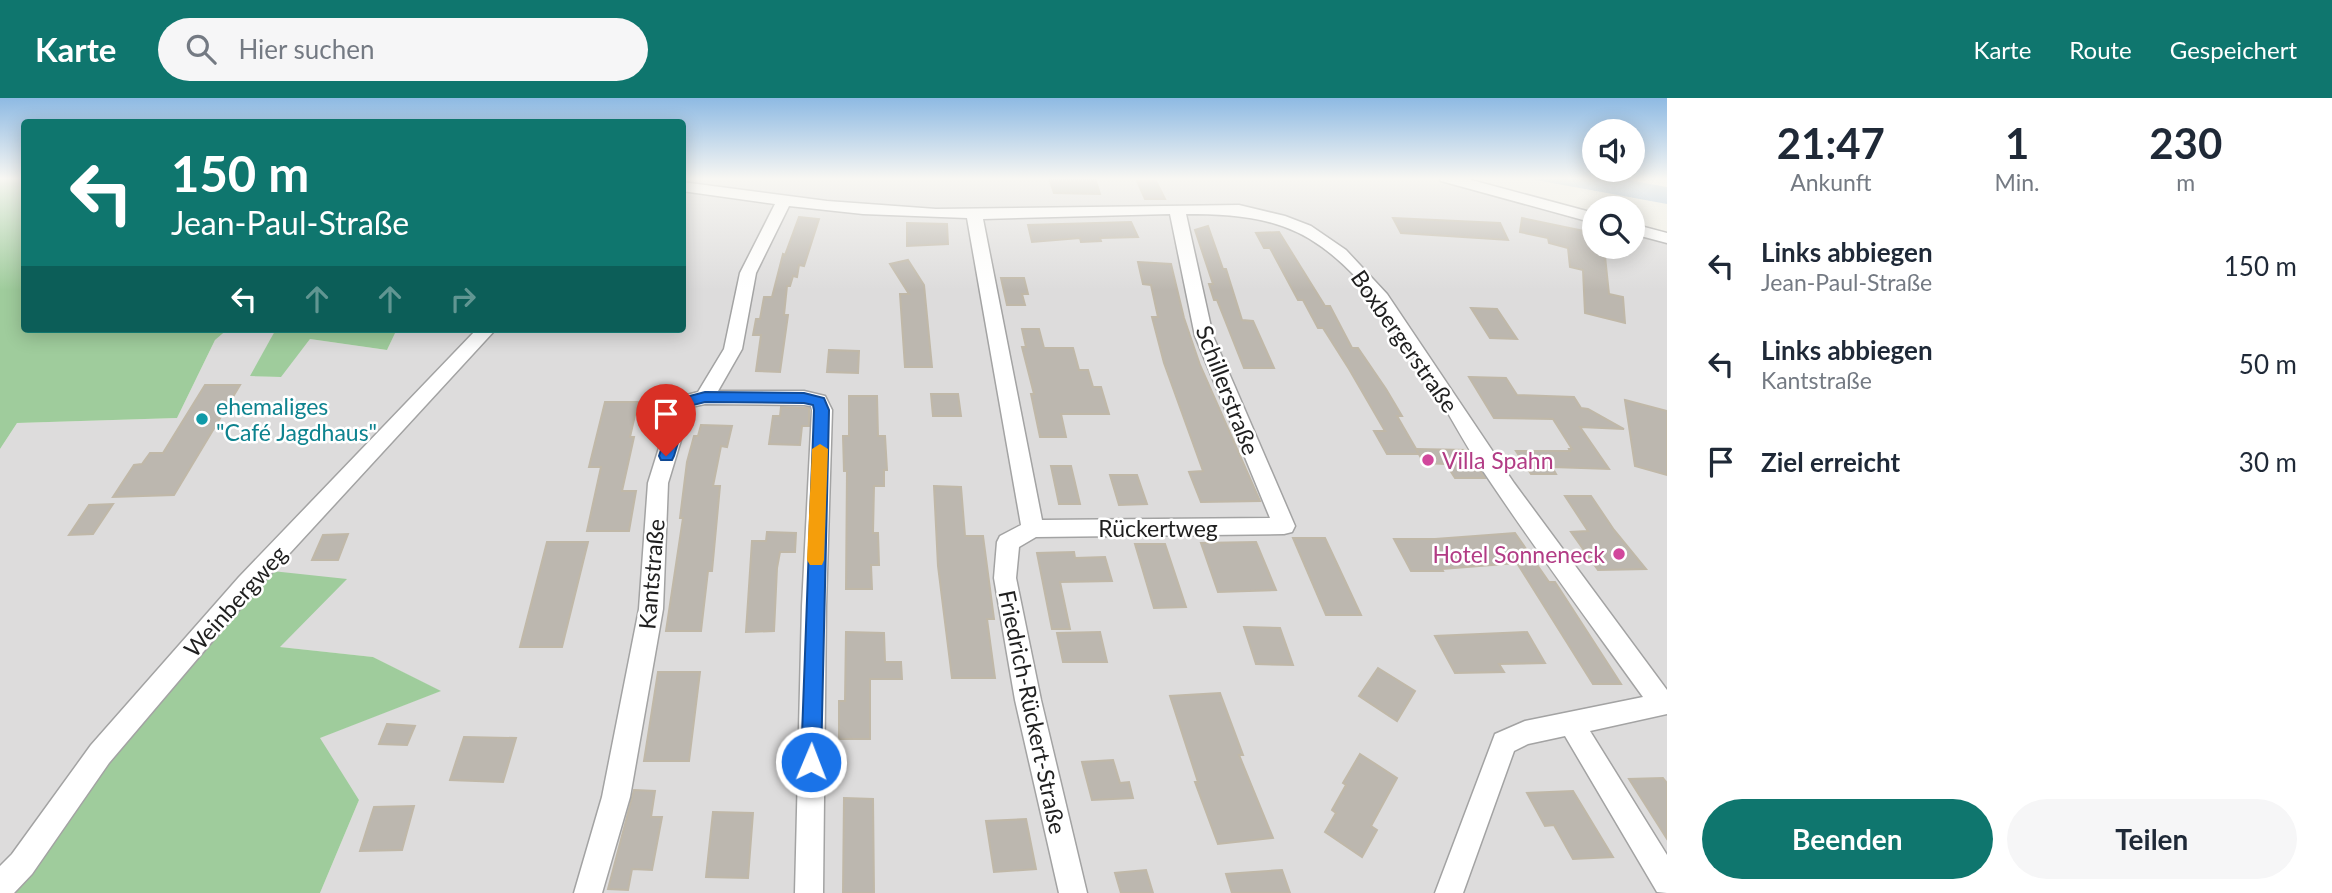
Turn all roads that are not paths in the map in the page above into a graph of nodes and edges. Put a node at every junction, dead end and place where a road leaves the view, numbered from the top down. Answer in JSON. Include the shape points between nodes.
{"nodes":[{"id":1,"x":777,"y":215,"type":"edge"},
{"id":2,"x":974,"y":215,"type":"edge"},
{"id":3,"x":1178,"y":215,"type":"edge"},
{"id":4,"x":1265,"y":215,"type":"edge"},
{"id":5,"x":1645,"y":232,"type":"edge"},
{"id":6,"x":1667,"y":238,"type":"edge"},
{"id":7,"x":483,"y":333,"type":"edge"},
{"id":8,"x":705,"y":397,"type":"junction"},
{"id":9,"x":1284,"y":526,"type":"joint"},
{"id":10,"x":1032,"y":529,"type":"junction"},
{"id":11,"x":1665,"y":703,"type":"edge"},
{"id":12,"x":1570,"y":722,"type":"junction"},
{"id":13,"x":1667,"y":882,"type":"edge"},
{"id":14,"x":0,"y":887,"type":"edge"},
{"id":15,"x":588,"y":893,"type":"edge"},
{"id":16,"x":808,"y":893,"type":"edge"},
{"id":17,"x":1073,"y":893,"type":"edge"},
{"id":18,"x":1449,"y":893,"type":"edge"}],
"edges":[{"from":1,"to":8,"type":"street","name":"Kantstraße","via":[[748,273],[733,349]]},
{"from":2,"to":10,"type":"street"},
{"from":3,"to":9,"type":"street","name":"Schillerstraße","via":[[1203,336]]},
{"from":4,"to":11,"type":"street","name":"Boxbergerstraße","via":[[1325,241],[1381,298],[1486,458]]},
{"from":5,"to":6,"type":"street"},
{"from":7,"to":14,"type":"street","name":"Weinbergweg","via":[[247,584],[100,754],[22,864]]},
{"from":8,"to":15,"type":"street","name":"Kantstraße","via":[[683,403],[658,483],[651,609],[616,797]]},
{"from":8,"to":16,"type":"street","via":[[804,398],[818,401],[822,410]]},
{"from":9,"to":10,"type":"street","name":"Rückertweg"},
{"from":10,"to":17,"type":"street","name":"Friedrich-Rückert-Straße","via":[[1008,542],[1004,578]]},
{"from":11,"to":12,"type":"street"},
{"from":12,"to":13,"type":"street"},
{"from":12,"to":18,"type":"street","via":[[1504,743]]}]}
